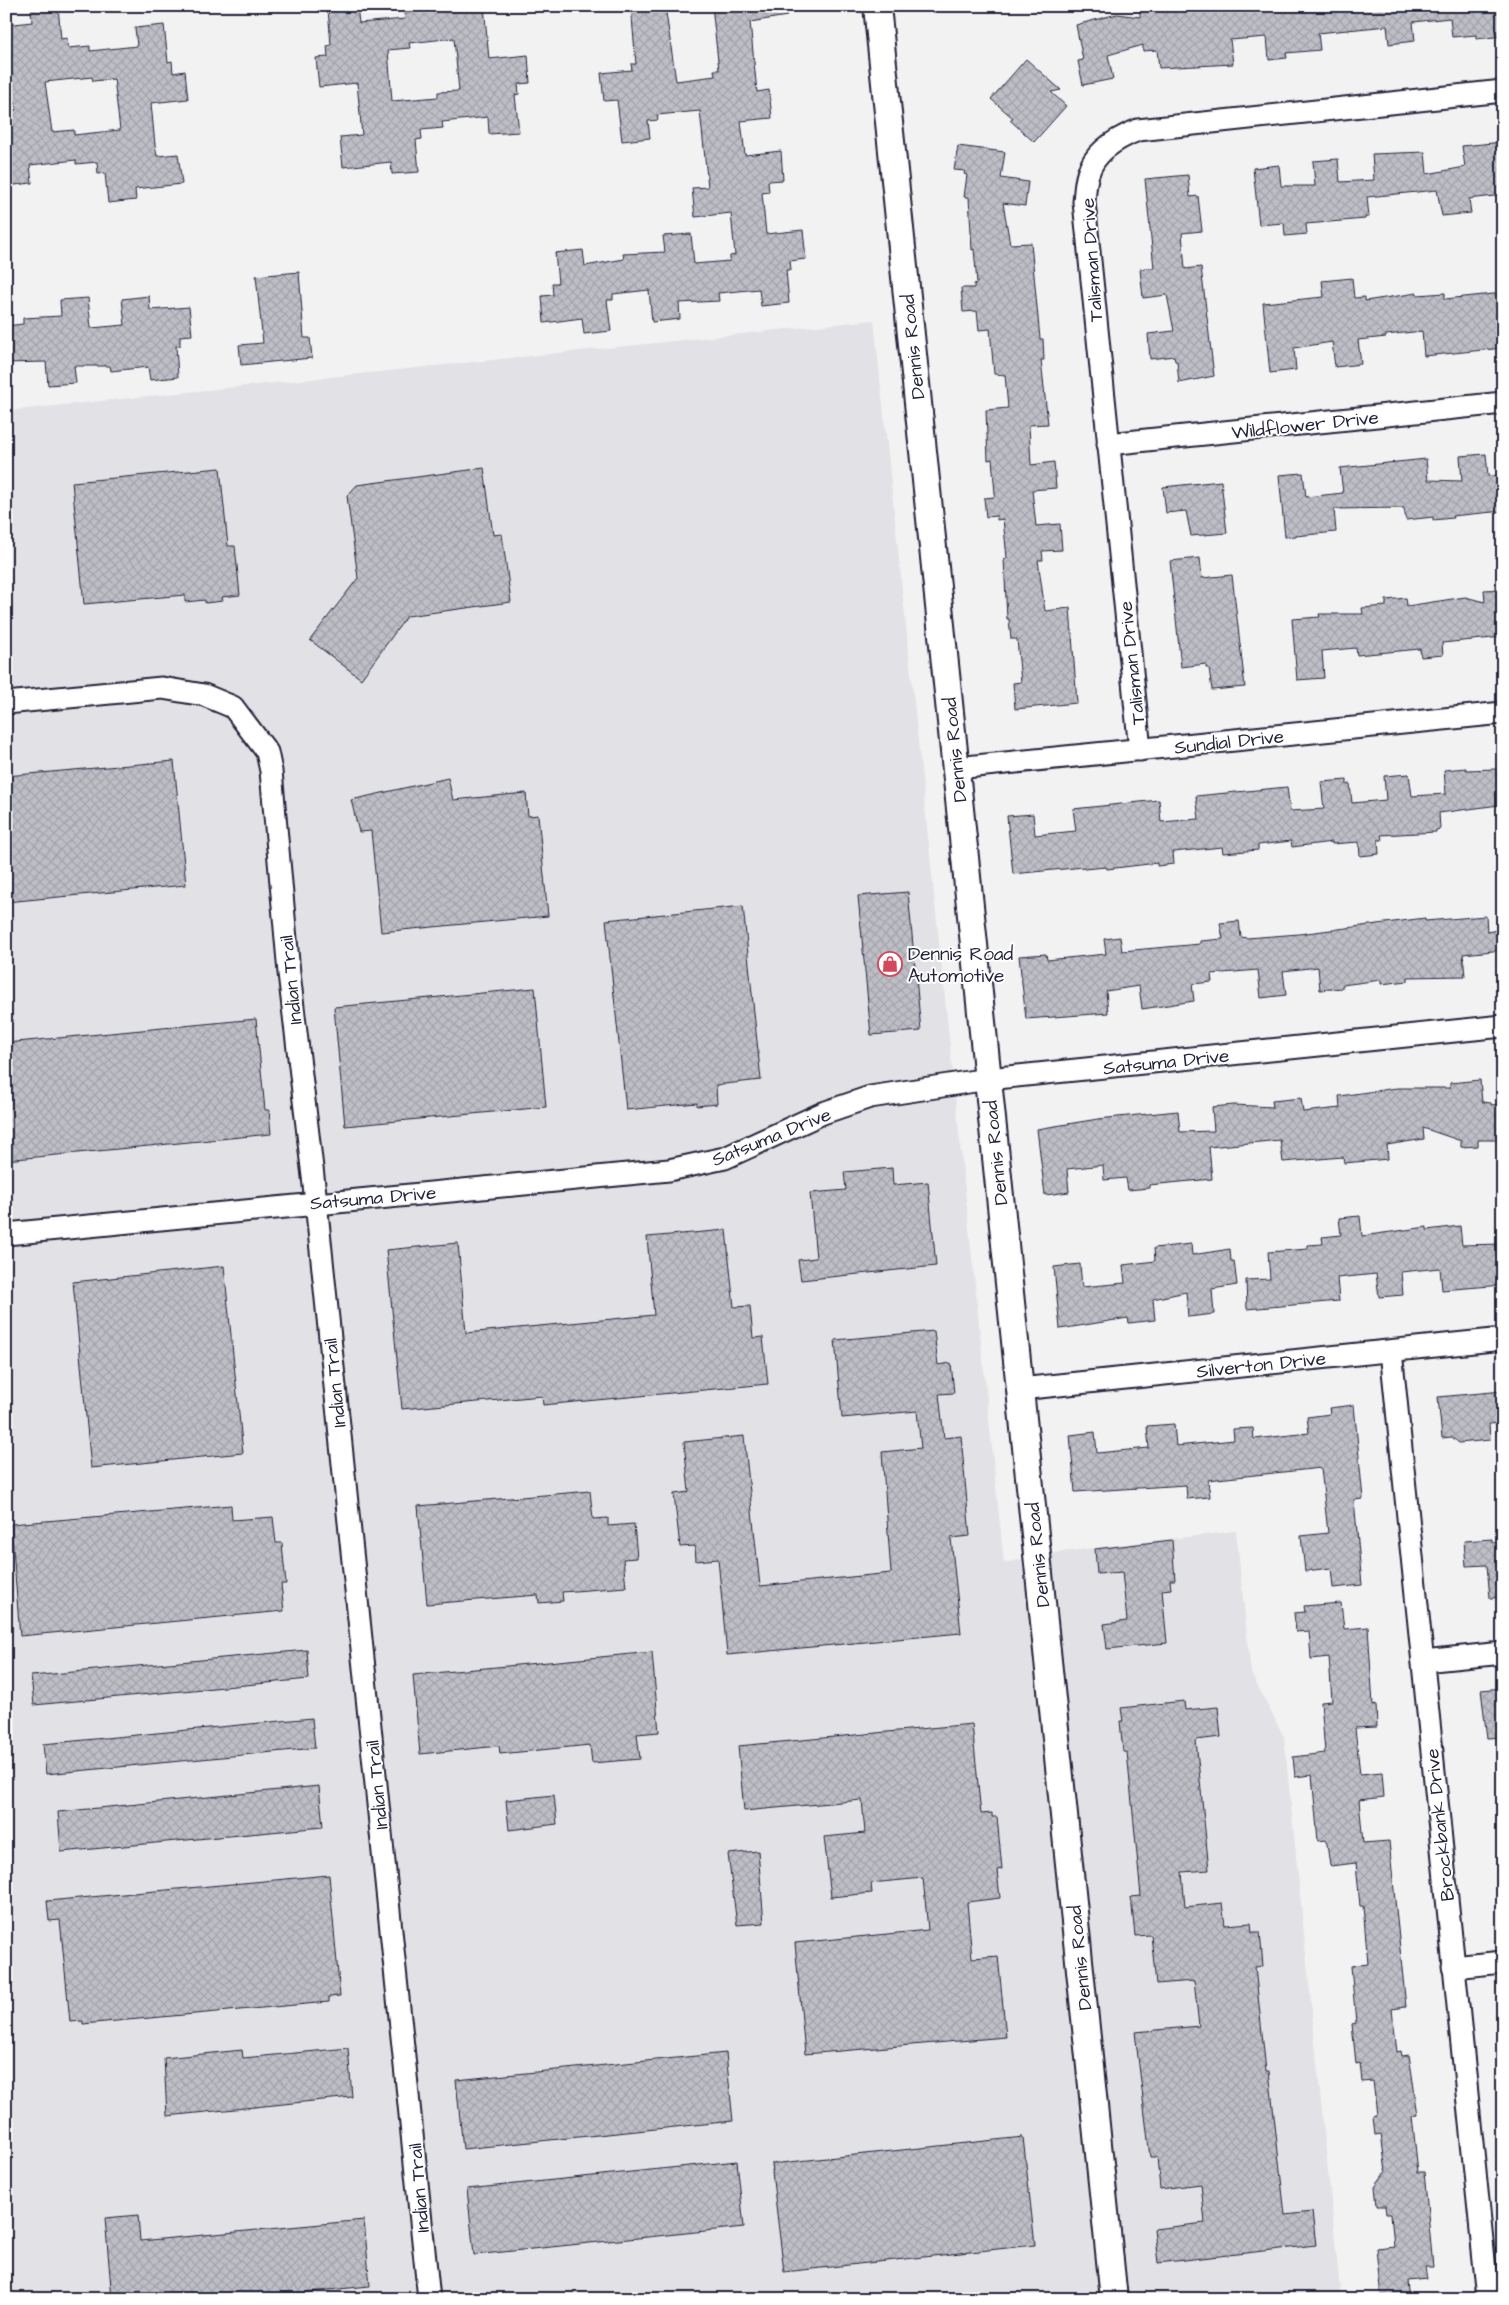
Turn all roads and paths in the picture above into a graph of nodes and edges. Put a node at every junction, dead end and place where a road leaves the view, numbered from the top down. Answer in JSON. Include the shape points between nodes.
{"nodes":[{"id":1,"x":877,"y":6,"type":"edge"},
{"id":2,"x":1503,"y":91,"type":"edge"},
{"id":3,"x":1503,"y":403,"type":"edge"},
{"id":4,"x":1108,"y":444,"type":"junction"},
{"id":5,"x":6,"y":703,"type":"edge"},
{"id":6,"x":1503,"y":713,"type":"edge"},
{"id":7,"x":1140,"y":750,"type":"junction"},
{"id":8,"x":956,"y":768,"type":"junction"},
{"id":9,"x":1503,"y":1026,"type":"edge"},
{"id":10,"x":988,"y":1080,"type":"junction"},
{"id":11,"x":316,"y":1202,"type":"junction"},
{"id":12,"x":6,"y":1234,"type":"edge"},
{"id":13,"x":1503,"y":1339,"type":"edge"},
{"id":14,"x":1391,"y":1350,"type":"junction"},
{"id":15,"x":1020,"y":1389,"type":"junction"},
{"id":16,"x":1503,"y":1652,"type":"edge"},
{"id":17,"x":1423,"y":1661,"type":"junction"},
{"id":18,"x":1503,"y":1962,"type":"edge"},
{"id":19,"x":1453,"y":1967,"type":"junction"},
{"id":20,"x":1494,"y":2276,"type":"edge"},
{"id":21,"x":429,"y":2299,"type":"edge"},
{"id":22,"x":1114,"y":2299,"type":"edge"},
{"id":23,"x":1488,"y":2299,"type":"edge"}],
"edges":[{"from":1,"to":8,"type":"street","name":"Dennis Road"},
{"from":2,"to":4,"type":"street","name":"Talisman Drive","via":[[1138,130],[1118,138],[1088,172],[1084,202]]},
{"from":3,"to":4,"type":"street","name":"Wildflower Drive"},
{"from":4,"to":7,"type":"street","name":"Talisman Drive"},
{"from":5,"to":11,"type":"street","name":"Indian Trail","via":[[162,688],[204,695],[233,707],[267,752]]},
{"from":6,"to":7,"type":"street","name":"Sundial Drive"},
{"from":7,"to":8,"type":"street","name":"Sundial Drive"},
{"from":8,"to":10,"type":"street","name":"Dennis Road"},
{"from":9,"to":10,"type":"street","name":"Satsuma Drive"},
{"from":10,"to":11,"type":"street","name":"Satsuma Drive","via":[[870,1097],[823,1113],[725,1158],[669,1170]]},
{"from":10,"to":15,"type":"street","name":"Dennis Road"},
{"from":11,"to":12,"type":"street","name":"Satsuma Drive"},
{"from":11,"to":21,"type":"street","name":"Indian Trail"},
{"from":13,"to":14,"type":"street","name":"Silverton Drive"},
{"from":14,"to":15,"type":"street","name":"Silverton Drive"},
{"from":14,"to":17,"type":"street","name":"Brockbank Drive"},
{"from":15,"to":22,"type":"street","name":"Dennis Road"},
{"from":16,"to":17,"type":"street"},
{"from":17,"to":19,"type":"street","name":"Brockbank Drive"},
{"from":18,"to":19,"type":"street"},
{"from":19,"to":20,"type":"street","name":"Brockbank Drive"},
{"from":20,"to":23,"type":"street","name":"Brockbank Drive"}]}
